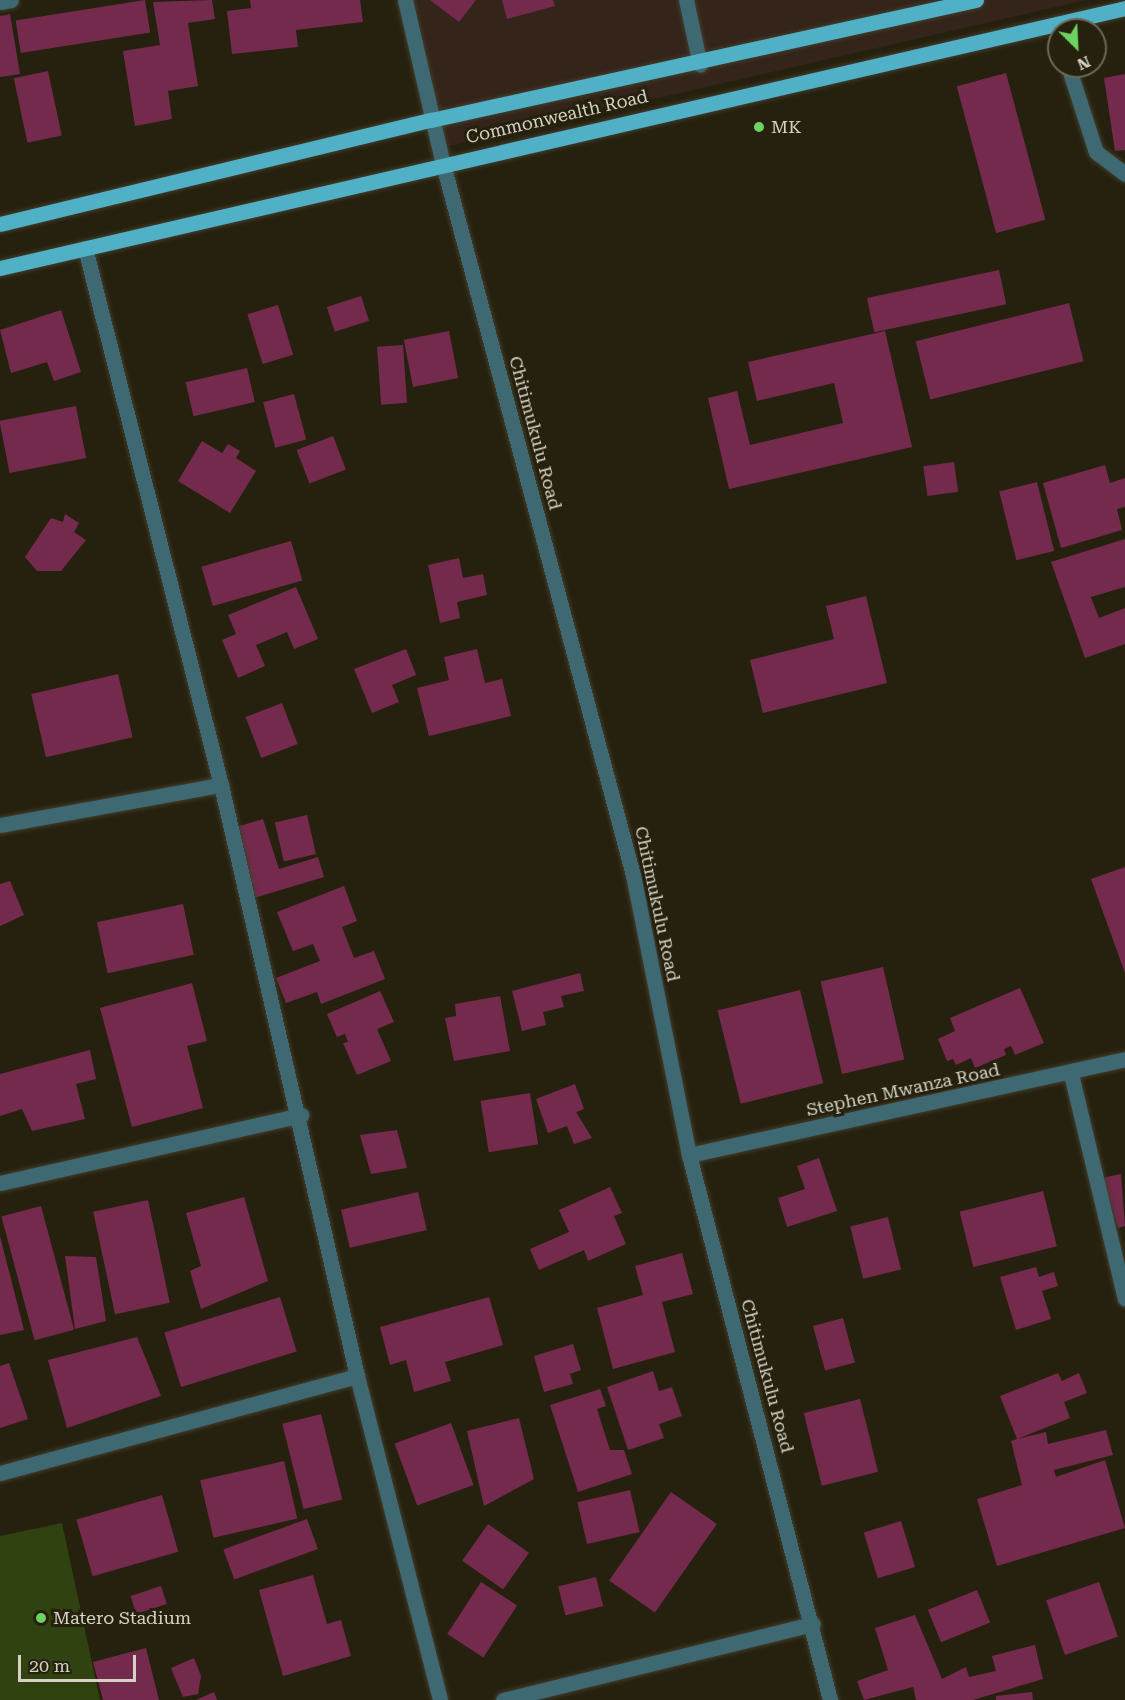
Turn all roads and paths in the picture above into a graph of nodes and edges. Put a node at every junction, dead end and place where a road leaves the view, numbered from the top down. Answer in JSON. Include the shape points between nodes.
{"nodes":[{"id":1,"x":11,"y":0,"type":"edge"},
{"id":2,"x":405,"y":0,"type":"edge"},
{"id":3,"x":687,"y":0,"type":"edge"},
{"id":4,"x":976,"y":0,"type":"edge"},
{"id":5,"x":0,"y":2,"type":"edge"},
{"id":6,"x":1125,"y":8,"type":"edge"},
{"id":7,"x":1094,"y":18,"type":"edge"},
{"id":8,"x":1047,"y":32,"type":"edge"},
{"id":9,"x":700,"y":65,"type":"junction"},
{"id":10,"x":1072,"y":78,"type":"edge"},
{"id":11,"x":431,"y":120,"type":"junction"},
{"id":12,"x":443,"y":164,"type":"junction"},
{"id":13,"x":1125,"y":174,"type":"edge"},
{"id":14,"x":0,"y":224,"type":"edge"},
{"id":15,"x":84,"y":248,"type":"junction"},
{"id":16,"x":0,"y":268,"type":"edge"},
{"id":17,"x":221,"y":785,"type":"junction"},
{"id":18,"x":0,"y":825,"type":"edge"},
{"id":19,"x":1125,"y":1059,"type":"edge"},
{"id":20,"x":1071,"y":1074,"type":"junction"},
{"id":21,"x":301,"y":1115,"type":"junction"},
{"id":22,"x":689,"y":1155,"type":"junction"},
{"id":23,"x":0,"y":1183,"type":"edge"},
{"id":24,"x":1125,"y":1299,"type":"edge"},
{"id":25,"x":357,"y":1376,"type":"junction"},
{"id":26,"x":0,"y":1473,"type":"edge"},
{"id":27,"x":813,"y":1624,"type":"junction"},
{"id":28,"x":440,"y":1700,"type":"edge"},
{"id":29,"x":503,"y":1700,"type":"edge"},
{"id":30,"x":830,"y":1700,"type":"edge"}],
"edges":[{"from":1,"to":5,"type":"street"},
{"from":2,"to":11,"type":"street","name":"Chitimukulu Road"},
{"from":3,"to":9,"type":"street"},
{"from":4,"to":9,"type":"main road","name":"Commonwealth Road"},
{"from":6,"to":7,"type":"main road","name":"Commonwealth Road"},
{"from":8,"to":12,"type":"main road","name":"Commonwealth Road"},
{"from":9,"to":11,"type":"main road","name":"Commonwealth Road"},
{"from":10,"to":13,"type":"street","via":[[1096,152]]},
{"from":11,"to":12,"type":"street","name":"Chitimukulu Road"},
{"from":11,"to":14,"type":"main road","name":"Commonwealth Road"},
{"from":12,"to":15,"type":"main road","name":"Commonwealth Road"},
{"from":12,"to":22,"type":"street","name":"Chitimukulu Road","via":[[633,874]]},
{"from":15,"to":16,"type":"main road","name":"Commonwealth Road"},
{"from":15,"to":17,"type":"street"},
{"from":17,"to":18,"type":"street"},
{"from":17,"to":21,"type":"street"},
{"from":19,"to":20,"type":"street","name":"Stephen Mwanza Road"},
{"from":20,"to":22,"type":"street","name":"Stephen Mwanza Road"},
{"from":20,"to":24,"type":"street"},
{"from":21,"to":23,"type":"street"},
{"from":21,"to":25,"type":"street"},
{"from":22,"to":27,"type":"street","name":"Chitimukulu Road"},
{"from":25,"to":26,"type":"street"},
{"from":25,"to":28,"type":"street"},
{"from":27,"to":29,"type":"street"},
{"from":27,"to":30,"type":"street","name":"Chitimukulu Road"}]}
